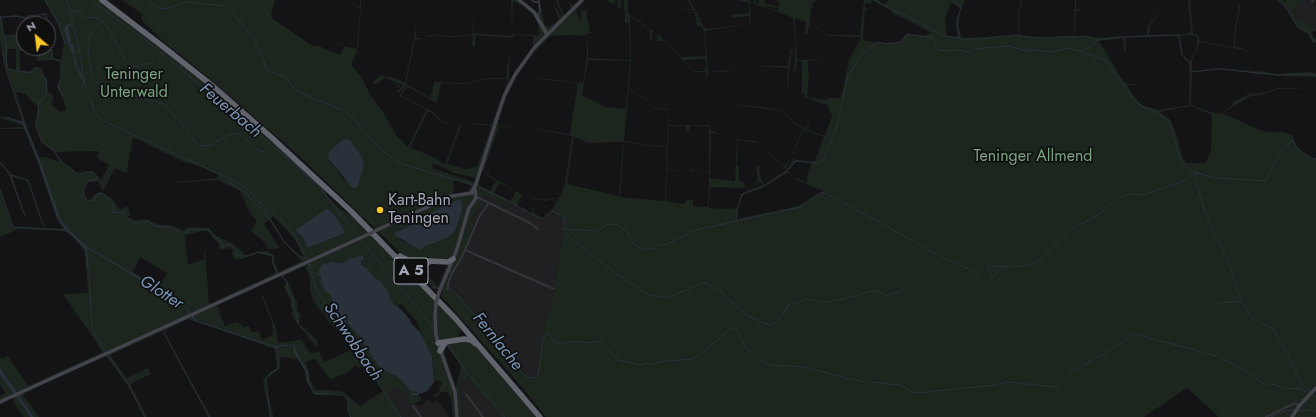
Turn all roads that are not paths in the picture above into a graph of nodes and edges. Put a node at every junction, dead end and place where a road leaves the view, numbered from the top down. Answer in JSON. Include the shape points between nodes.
{"nodes":[{"id":1,"x":102,"y":0,"type":"edge"},
{"id":2,"x":107,"y":0,"type":"edge"},
{"id":3,"x":519,"y":0,"type":"edge"},
{"id":4,"x":532,"y":0,"type":"edge"},
{"id":5,"x":582,"y":0,"type":"edge"},
{"id":6,"x":539,"y":1,"type":"edge"},
{"id":7,"x":538,"y":16,"type":"junction"},
{"id":8,"x":544,"y":29,"type":"junction"},
{"id":9,"x":551,"y":30,"type":"junction"},
{"id":10,"x":547,"y":34,"type":"junction"},
{"id":11,"x":471,"y":197,"type":"junction"},
{"id":12,"x":488,"y":204,"type":"junction"},
{"id":13,"x":538,"y":229,"type":"dead end"},
{"id":14,"x":465,"y":250,"type":"junction"},
{"id":15,"x":400,"y":256,"type":"junction"},
{"id":16,"x":433,"y":261,"type":"junction"},
{"id":17,"x":449,"y":262,"type":"junction"},
{"id":18,"x":425,"y":282,"type":"junction"},
{"id":19,"x":448,"y":289,"type":"dead end"},
{"id":20,"x":554,"y":289,"type":"dead end"},
{"id":21,"x":455,"y":318,"type":"junction"},
{"id":22,"x":455,"y":340,"type":"junction"},
{"id":23,"x":441,"y":345,"type":"junction"},
{"id":24,"x":485,"y":352,"type":"junction"},
{"id":25,"x":1316,"y":388,"type":"edge"},
{"id":26,"x":466,"y":394,"type":"dead end"},
{"id":27,"x":0,"y":402,"type":"edge"},
{"id":28,"x":1298,"y":407,"type":"junction"},
{"id":29,"x":415,"y":408,"type":"dead end"},
{"id":30,"x":421,"y":417,"type":"edge"},
{"id":31,"x":457,"y":417,"type":"edge"},
{"id":32,"x":483,"y":417,"type":"edge"},
{"id":33,"x":540,"y":417,"type":"edge"},
{"id":34,"x":544,"y":417,"type":"edge"},
{"id":35,"x":1266,"y":417,"type":"edge"},
{"id":36,"x":1292,"y":417,"type":"edge"}],
"edges":[{"from":1,"to":21,"type":"highway","number":"A 5","via":[[184,63],[270,136],[357,216]]},
{"from":2,"to":15,"type":"highway","number":"A 5","via":[[186,61],[252,117],[312,170]]},
{"from":3,"to":7,"type":"street"},
{"from":4,"to":6,"type":"street"},
{"from":5,"to":9,"type":"street"},
{"from":6,"to":7,"type":"street"},
{"from":7,"to":8,"type":"street"},
{"from":8,"to":9,"type":"street"},
{"from":8,"to":10,"type":"street"},
{"from":9,"to":10,"type":"street"},
{"from":10,"to":11,"type":"street","via":[[524,60],[509,86]]},
{"from":11,"to":12,"type":"street"},
{"from":11,"to":17,"type":"street"},
{"from":11,"to":27,"type":"street","bridge":true,"via":[[460,195],[447,198]]},
{"from":12,"to":13,"type":"street"},
{"from":12,"to":14,"type":"street","via":[[475,224]]},
{"from":14,"to":19,"type":"street","via":[[452,273]]},
{"from":14,"to":20,"type":"street"},
{"from":15,"to":16,"type":"highway","number":"A 5","via":[[416,263]]},
{"from":15,"to":18,"type":"highway","number":"A 5"},
{"from":16,"to":17,"type":"highway"},
{"from":16,"to":18,"type":"highway","via":[[426,264],[422,270]]},
{"from":17,"to":23,"type":"street","bridge":true,"via":[[436,303],[435,324]]},
{"from":18,"to":34,"type":"highway","number":"A 5"},
{"from":21,"to":22,"type":"highway","via":[[461,330]]},
{"from":21,"to":24,"type":"highway","number":"A 5"},
{"from":22,"to":23,"type":"highway"},
{"from":22,"to":24,"type":"highway","number":"A 5","via":[[471,340]]},
{"from":23,"to":31,"type":"street","via":[[455,392]]},
{"from":24,"to":33,"type":"highway","number":"A 5"},
{"from":25,"to":28,"type":"street"},
{"from":26,"to":32,"type":"street"},
{"from":28,"to":35,"type":"street","via":[[1295,403]]},
{"from":28,"to":36,"type":"street"},
{"from":29,"to":30,"type":"street"}]}
